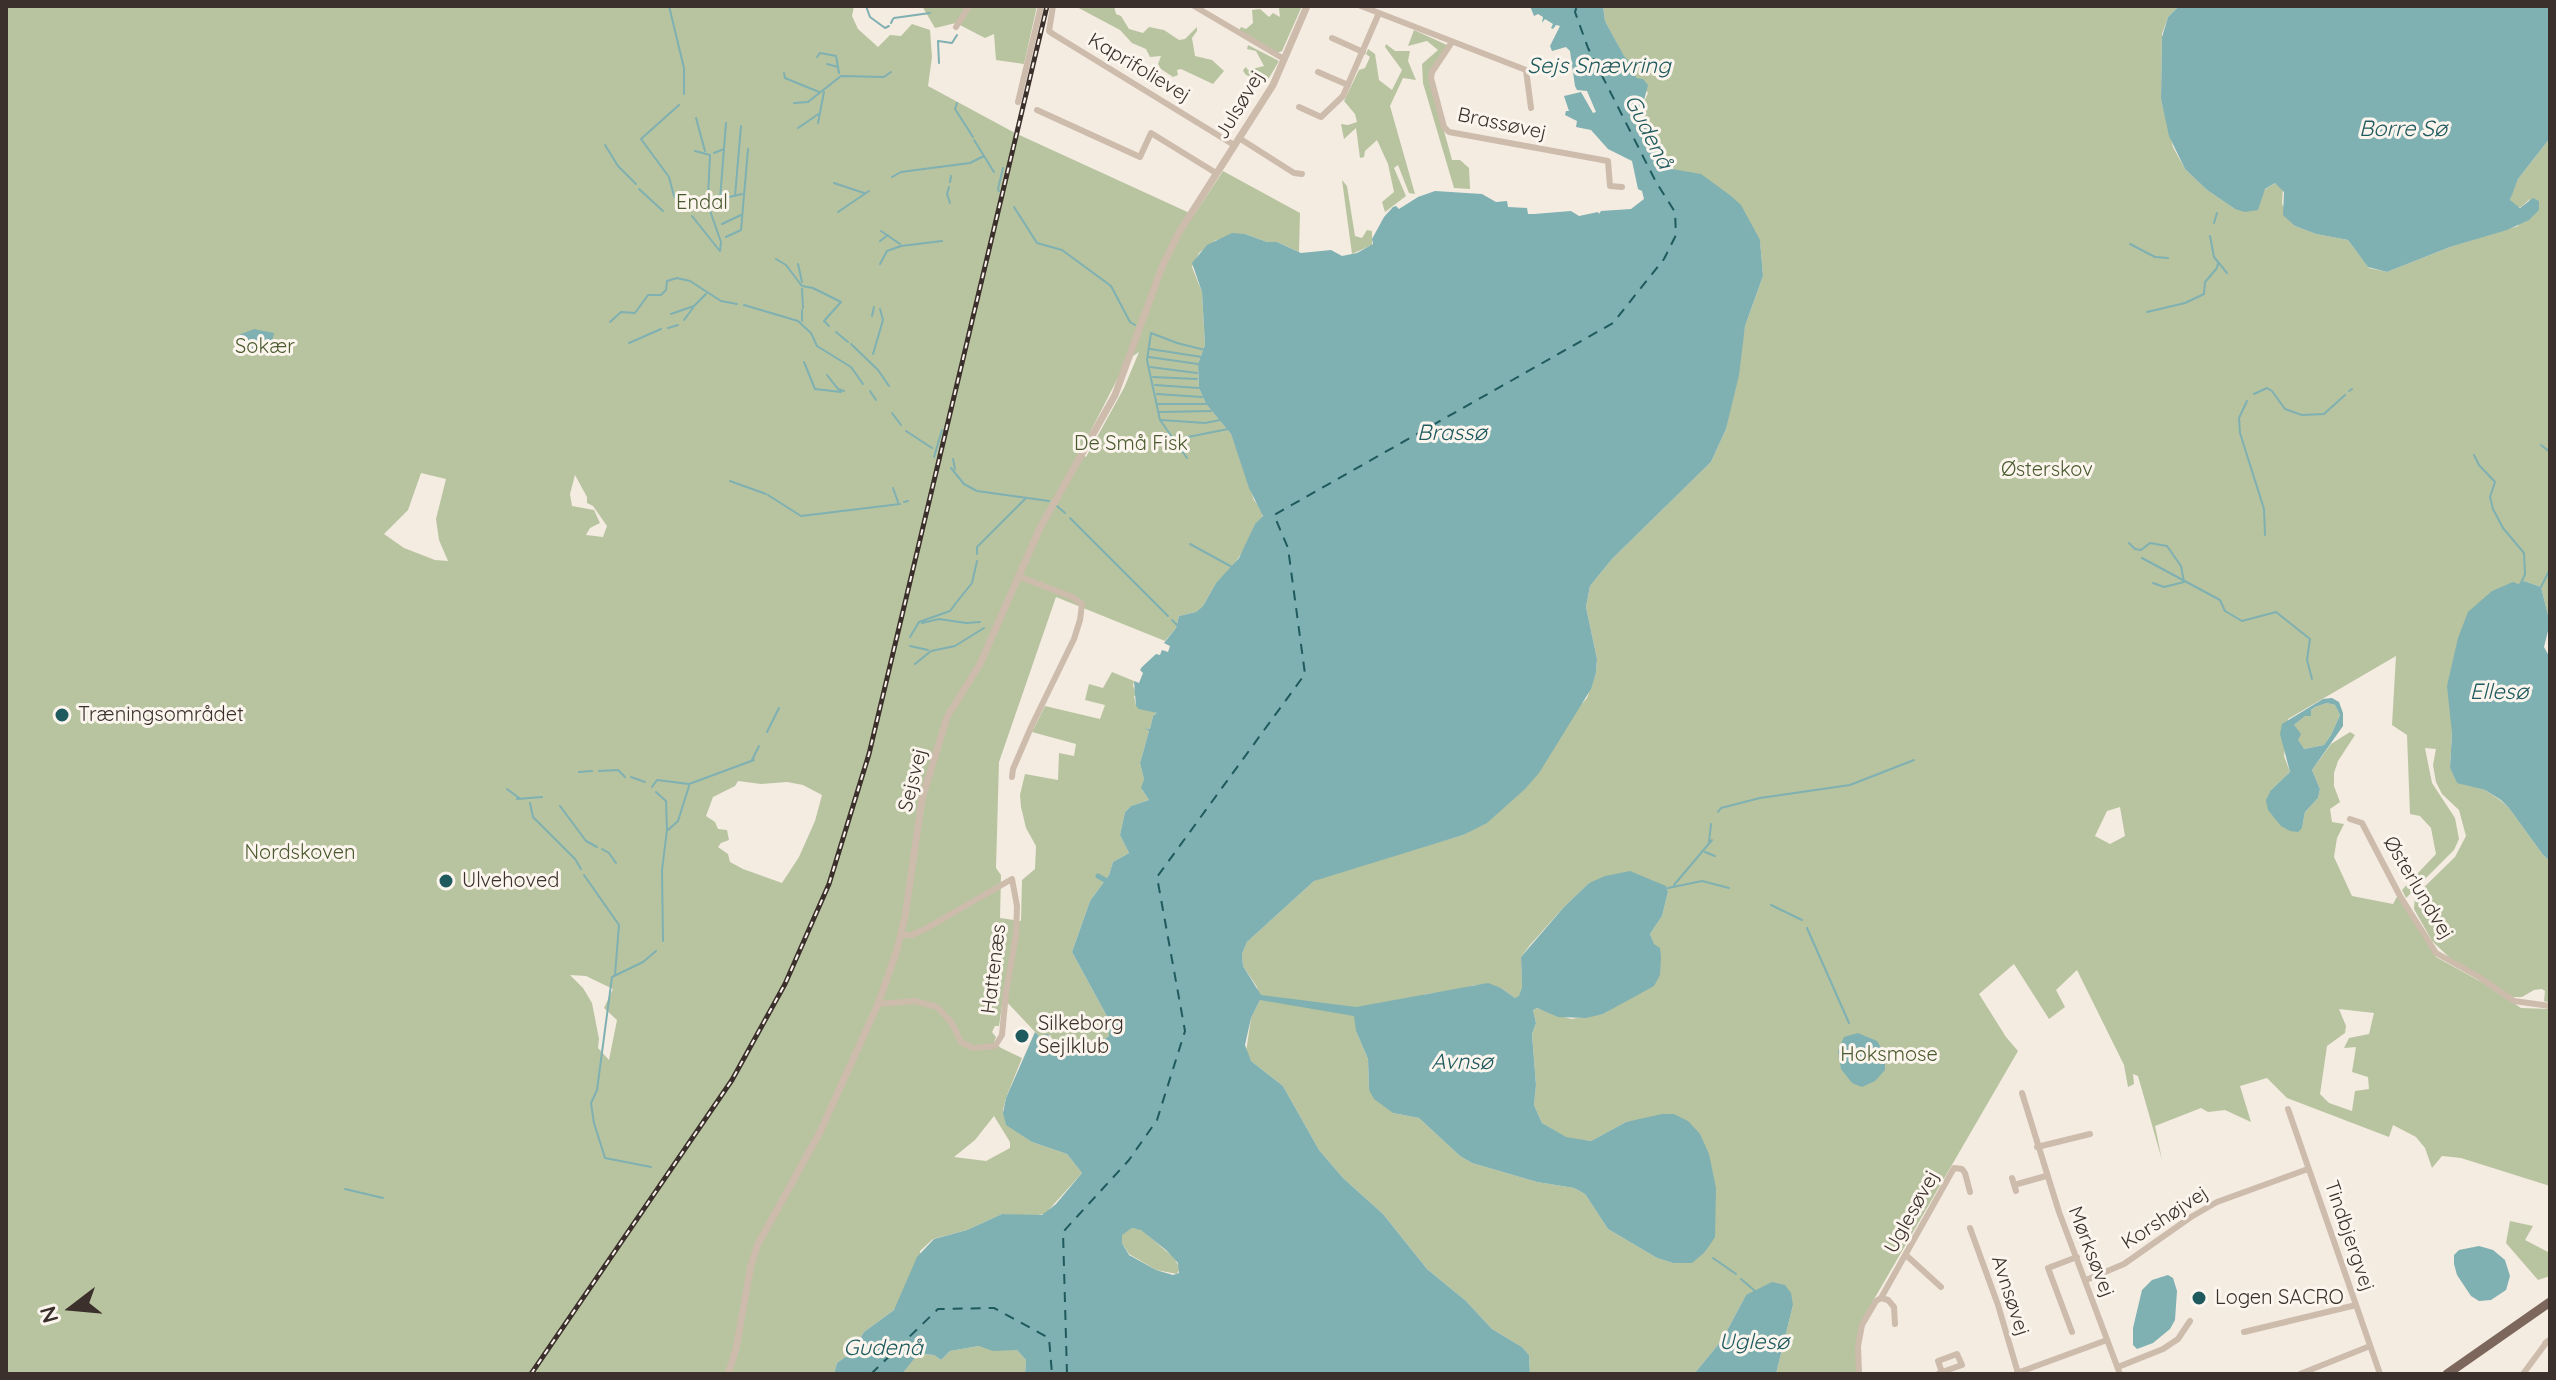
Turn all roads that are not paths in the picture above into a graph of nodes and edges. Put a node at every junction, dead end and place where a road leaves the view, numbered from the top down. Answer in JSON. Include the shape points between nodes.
{"nodes":[{"id":1,"x":969,"y":6,"type":"edge"},
{"id":2,"x":1041,"y":6,"type":"edge"},
{"id":3,"x":1053,"y":6,"type":"edge"},
{"id":4,"x":1194,"y":6,"type":"edge"},
{"id":5,"x":1307,"y":6,"type":"edge"},
{"id":6,"x":1361,"y":6,"type":"edge"},
{"id":7,"x":1379,"y":13,"type":"junction"},
{"id":8,"x":956,"y":27,"type":"dead end"},
{"id":9,"x":1332,"y":38,"type":"dead end"},
{"id":10,"x":1452,"y":42,"type":"junction"},
{"id":11,"x":1363,"y":52,"type":"junction"},
{"id":12,"x":1284,"y":59,"type":"junction"},
{"id":13,"x":1318,"y":72,"type":"dead end"},
{"id":14,"x":1348,"y":85,"type":"junction"},
{"id":15,"x":1018,"y":102,"type":"dead end"},
{"id":16,"x":1299,"y":107,"type":"dead end"},
{"id":17,"x":1531,"y":108,"type":"dead end"},
{"id":18,"x":1037,"y":110,"type":"dead end"},
{"id":19,"x":1237,"y":142,"type":"junction"},
{"id":20,"x":1216,"y":173,"type":"junction"},
{"id":21,"x":1302,"y":174,"type":"dead end"},
{"id":22,"x":1622,"y":187,"type":"dead end"},
{"id":23,"x":1189,"y":214,"type":"joint"},
{"id":24,"x":1018,"y":576,"type":"junction"},
{"id":25,"x":1012,"y":777,"type":"dead end"},
{"id":26,"x":2350,"y":819,"type":"dead end"},
{"id":27,"x":901,"y":935,"type":"junction"},
{"id":28,"x":878,"y":1004,"type":"junction"},
{"id":29,"x":2550,"y":1006,"type":"edge"},
{"id":30,"x":2022,"y":1093,"type":"dead end"},
{"id":31,"x":2288,"y":1109,"type":"dead end"},
{"id":32,"x":2090,"y":1134,"type":"dead end"},
{"id":33,"x":2037,"y":1147,"type":"junction"},
{"id":34,"x":2308,"y":1169,"type":"junction"},
{"id":35,"x":2046,"y":1176,"type":"junction"},
{"id":36,"x":2014,"y":1185,"type":"dead end"},
{"id":37,"x":1970,"y":1192,"type":"dead end"},
{"id":38,"x":1970,"y":1228,"type":"dead end"},
{"id":39,"x":1907,"y":1256,"type":"junction"},
{"id":40,"x":2077,"y":1257,"type":"junction"},
{"id":41,"x":2086,"y":1280,"type":"junction"},
{"id":42,"x":1941,"y":1287,"type":"dead end"},
{"id":43,"x":1881,"y":1298,"type":"junction"},
{"id":44,"x":2550,"y":1302,"type":"edge"},
{"id":45,"x":2356,"y":1305,"type":"junction"},
{"id":46,"x":2190,"y":1321,"type":"dead end"},
{"id":47,"x":1895,"y":1324,"type":"dead end"},
{"id":48,"x":2072,"y":1332,"type":"dead end"},
{"id":49,"x":2244,"y":1332,"type":"dead end"},
{"id":50,"x":2107,"y":1340,"type":"junction"},
{"id":51,"x":2548,"y":1341,"type":"edge"},
{"id":52,"x":2370,"y":1346,"type":"junction"},
{"id":53,"x":2119,"y":1370,"type":"edge"},
{"id":54,"x":728,"y":1374,"type":"edge"},
{"id":55,"x":1859,"y":1374,"type":"edge"},
{"id":56,"x":2017,"y":1374,"type":"edge"},
{"id":57,"x":2300,"y":1374,"type":"edge"},
{"id":58,"x":2380,"y":1374,"type":"edge"},
{"id":59,"x":2447,"y":1374,"type":"edge"},
{"id":60,"x":2523,"y":1374,"type":"edge"}],
"edges":[{"from":1,"to":8,"type":"street"},
{"from":2,"to":15,"type":"street"},
{"from":3,"to":19,"type":"street","name":"Kaprifolievej","via":[[1053,34]]},
{"from":4,"to":12,"type":"street"},
{"from":5,"to":12,"type":"street","name":"Julsøvej"},
{"from":6,"to":7,"type":"street"},
{"from":7,"to":10,"type":"street"},
{"from":7,"to":11,"type":"street"},
{"from":9,"to":11,"type":"street"},
{"from":10,"to":17,"type":"street","via":[[1526,70]]},
{"from":10,"to":22,"type":"street","name":"Brassøvej","via":[[1431,78],[1449,132],[1608,161],[1610,186]]},
{"from":11,"to":14,"type":"street"},
{"from":12,"to":19,"type":"street","name":"Julsøvej"},
{"from":13,"to":14,"type":"street"},
{"from":14,"to":16,"type":"street","via":[[1321,117]]},
{"from":18,"to":20,"type":"street","via":[[1140,157],[1151,133]]},
{"from":19,"to":20,"type":"street","name":"Julsøvej"},
{"from":19,"to":21,"type":"street"},
{"from":20,"to":23,"type":"street","name":"Julsøvej"},
{"from":23,"to":24,"type":"street","name":"Sejsvej","via":[[1162,267],[1115,395]]},
{"from":24,"to":25,"type":"street","via":[[1082,604],[1074,639]]},
{"from":24,"to":27,"type":"street","name":"Sejsvej","via":[[940,738],[922,799]]},
{"from":26,"to":29,"type":"street","name":"Østerlundvej","via":[[2362,823],[2436,953],[2514,1001]]},
{"from":27,"to":28,"type":"street","name":"Sejsvej"},
{"from":27,"to":28,"type":"street","name":"Hattenæs","via":[[925,929],[1012,879],[1016,936],[1002,1035],[995,1046],[973,1048],[961,1042],[937,1007],[915,1001]]},
{"from":28,"to":54,"type":"street","name":"Sejsvej","via":[[820,1132],[758,1244]]},
{"from":30,"to":33,"type":"street","name":"Mørksøvej"},
{"from":31,"to":34,"type":"street","name":"Tindbjergvej"},
{"from":32,"to":33,"type":"street"},
{"from":33,"to":35,"type":"street","name":"Mørksøvej"},
{"from":34,"to":41,"type":"street","name":"Korshøjvej","via":[[2217,1202],[2124,1264]]},
{"from":34,"to":45,"type":"street","name":"Tindbjergvej"},
{"from":35,"to":36,"type":"street"},
{"from":35,"to":40,"type":"street","name":"Mørksøvej"},
{"from":37,"to":39,"type":"street","name":"Uglesøvej","via":[[1965,1173],[1954,1168]]},
{"from":38,"to":56,"type":"street","name":"Avnsøvej"},
{"from":39,"to":42,"type":"street"},
{"from":39,"to":43,"type":"street","name":"Uglesøvej"},
{"from":40,"to":41,"type":"street","name":"Mørksøvej"},
{"from":40,"to":48,"type":"street","via":[[2048,1268]]},
{"from":41,"to":50,"type":"street","name":"Mørksøvej"},
{"from":43,"to":47,"type":"street","via":[[1894,1307]]},
{"from":43,"to":55,"type":"street","name":"Uglesøvej","via":[[1862,1325]]},
{"from":44,"to":59,"type":"main road"},
{"from":45,"to":49,"type":"street"},
{"from":45,"to":52,"type":"street","name":"Tindbjergvej"},
{"from":46,"to":53,"type":"street","name":"Mørksøvej","via":[[2178,1339]]},
{"from":50,"to":53,"type":"street","name":"Mørksøvej"},
{"from":50,"to":56,"type":"street"},
{"from":51,"to":60,"type":"street"},
{"from":52,"to":57,"type":"street"},
{"from":52,"to":58,"type":"street","name":"Tindbjergvej"}]}
